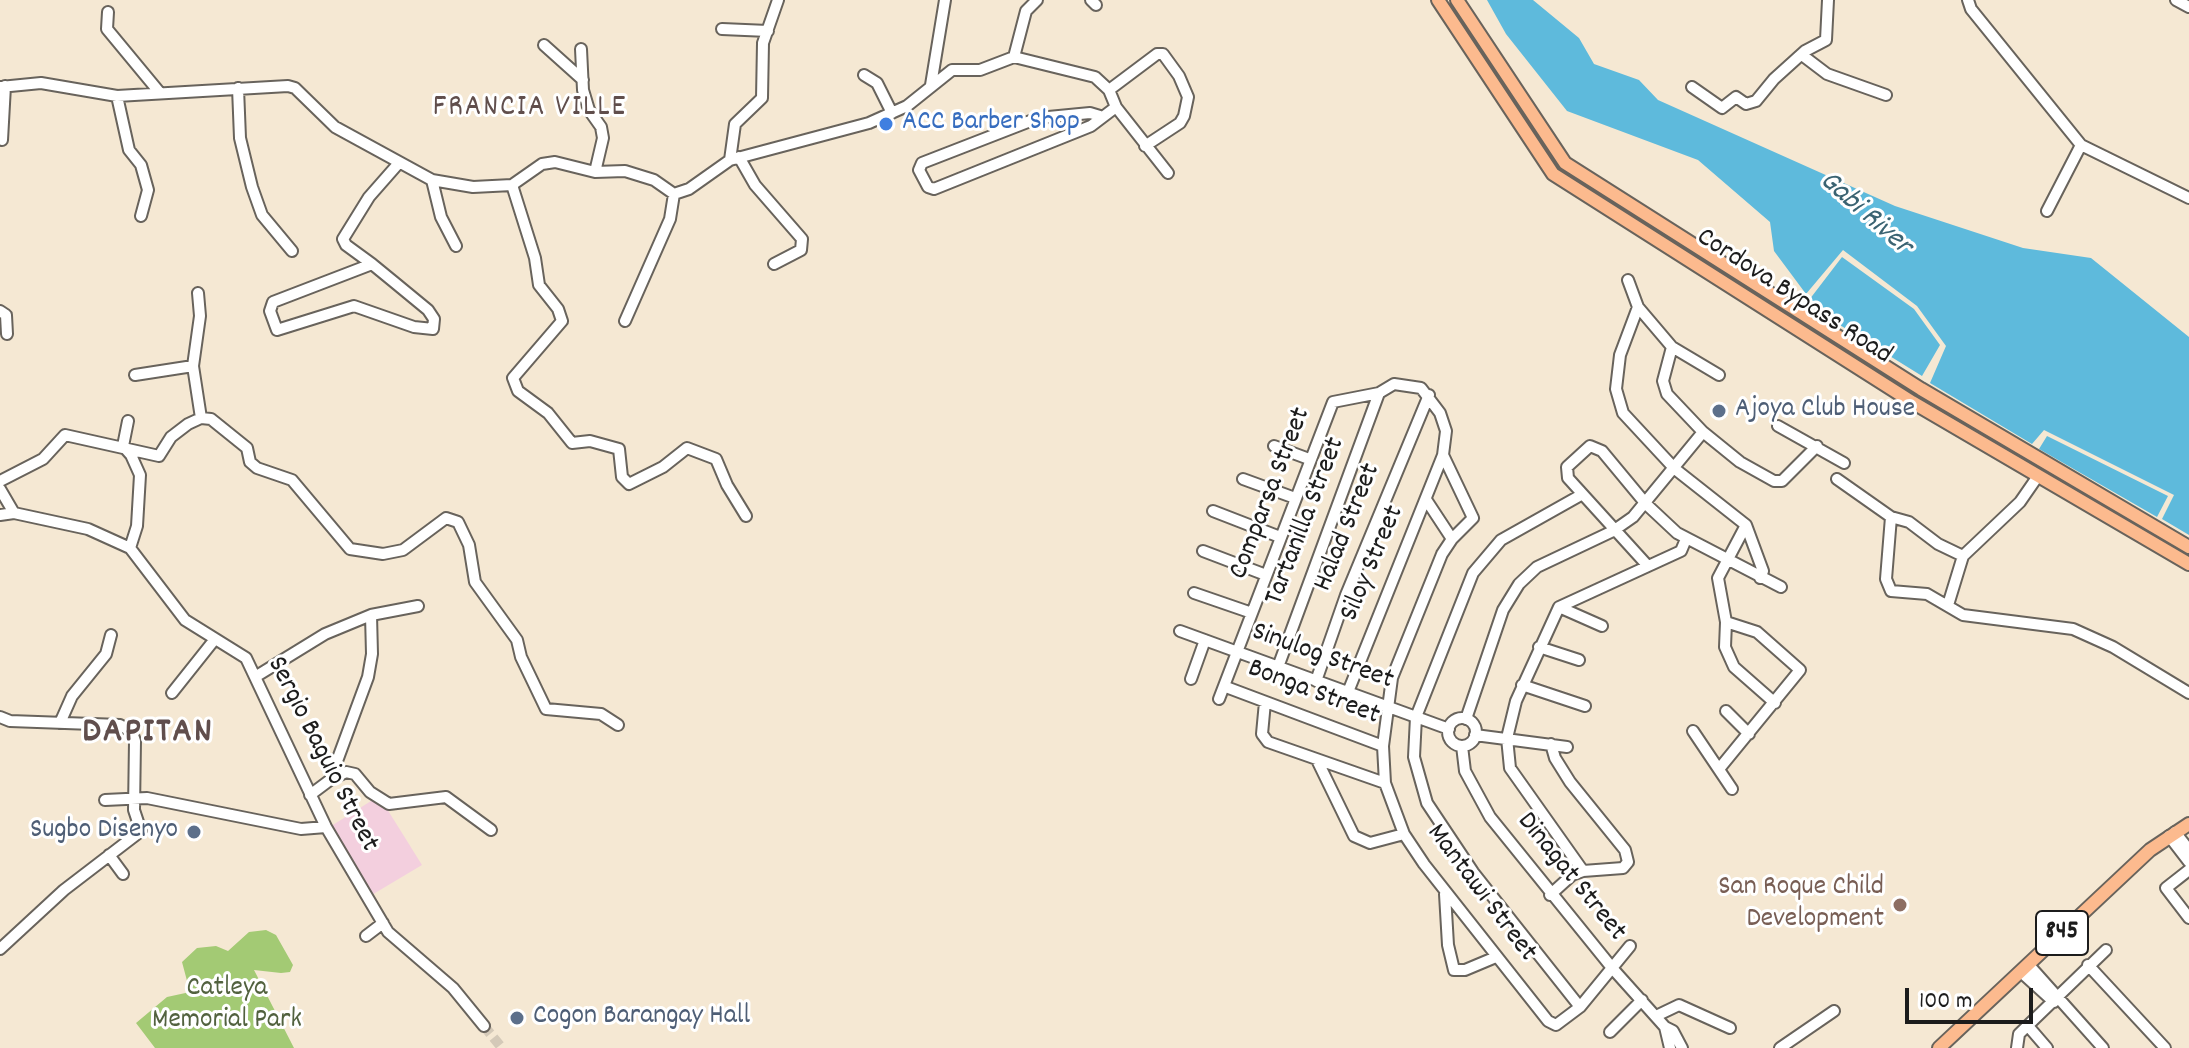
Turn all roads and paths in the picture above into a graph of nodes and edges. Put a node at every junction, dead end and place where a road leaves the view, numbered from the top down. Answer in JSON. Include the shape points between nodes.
{"nodes":[{"id":1,"x":778,"y":0,"type":"edge"},
{"id":2,"x":945,"y":0,"type":"edge"},
{"id":3,"x":1037,"y":0,"type":"edge"},
{"id":4,"x":1438,"y":0,"type":"edge"},
{"id":5,"x":1457,"y":0,"type":"edge"},
{"id":6,"x":1828,"y":0,"type":"edge"},
{"id":7,"x":1968,"y":0,"type":"edge"},
{"id":8,"x":2176,"y":0,"type":"edge"},
{"id":9,"x":2189,"y":7,"type":"edge"},
{"id":10,"x":108,"y":12,"type":"dead end"},
{"id":11,"x":722,"y":29,"type":"dead end"},
{"id":12,"x":768,"y":31,"type":"junction"},
{"id":13,"x":544,"y":45,"type":"dead end"},
{"id":14,"x":581,"y":49,"type":"dead end"},
{"id":15,"x":1802,"y":55,"type":"junction"},
{"id":16,"x":1014,"y":57,"type":"junction"},
{"id":17,"x":864,"y":75,"type":"dead end"},
{"id":18,"x":583,"y":80,"type":"junction"},
{"id":19,"x":931,"y":85,"type":"junction"},
{"id":20,"x":2,"y":87,"type":"edge"},
{"id":21,"x":1692,"y":87,"type":"dead end"},
{"id":22,"x":238,"y":88,"type":"junction"},
{"id":23,"x":1109,"y":90,"type":"junction"},
{"id":24,"x":160,"y":93,"type":"junction"},
{"id":25,"x":1886,"y":95,"type":"dead end"},
{"id":26,"x":117,"y":96,"type":"junction"},
{"id":27,"x":1116,"y":107,"type":"junction"},
{"id":28,"x":892,"y":113,"type":"junction"},
{"id":29,"x":1100,"y":116,"type":"junction"},
{"id":30,"x":2,"y":140,"type":"dead end"},
{"id":31,"x":2081,"y":145,"type":"junction"},
{"id":32,"x":1145,"y":146,"type":"junction"},
{"id":33,"x":735,"y":158,"type":"junction"},
{"id":34,"x":398,"y":164,"type":"junction"},
{"id":35,"x":595,"y":172,"type":"junction"},
{"id":36,"x":1168,"y":173,"type":"dead end"},
{"id":37,"x":432,"y":180,"type":"junction"},
{"id":38,"x":512,"y":185,"type":"junction"},
{"id":39,"x":674,"y":194,"type":"junction"},
{"id":40,"x":2189,"y":198,"type":"edge"},
{"id":41,"x":2047,"y":211,"type":"dead end"},
{"id":42,"x":141,"y":216,"type":"dead end"},
{"id":43,"x":456,"y":246,"type":"dead end"},
{"id":44,"x":292,"y":251,"type":"dead end"},
{"id":45,"x":372,"y":264,"type":"junction"},
{"id":46,"x":774,"y":264,"type":"dead end"},
{"id":47,"x":1628,"y":280,"type":"dead end"},
{"id":48,"x":198,"y":293,"type":"dead end"},
{"id":49,"x":1638,"y":307,"type":"junction"},
{"id":50,"x":0,"y":311,"type":"edge"},
{"id":51,"x":625,"y":321,"type":"dead end"},
{"id":52,"x":7,"y":334,"type":"dead end"},
{"id":53,"x":1851,"y":345,"type":"junction"},
{"id":54,"x":1672,"y":347,"type":"junction"},
{"id":55,"x":1843,"y":358,"type":"junction"},
{"id":56,"x":193,"y":366,"type":"junction"},
{"id":57,"x":135,"y":375,"type":"dead end"},
{"id":58,"x":1719,"y":375,"type":"dead end"},
{"id":59,"x":1379,"y":393,"type":"junction"},
{"id":60,"x":1429,"y":395,"type":"junction"},
{"id":61,"x":201,"y":418,"type":"junction"},
{"id":62,"x":128,"y":421,"type":"dead end"},
{"id":63,"x":1778,"y":426,"type":"dead end"},
{"id":64,"x":1703,"y":432,"type":"junction"},
{"id":65,"x":123,"y":446,"type":"junction"},
{"id":66,"x":1274,"y":446,"type":"dead end"},
{"id":67,"x":1817,"y":446,"type":"junction"},
{"id":68,"x":1443,"y":455,"type":"junction"},
{"id":69,"x":1309,"y":459,"type":"junction"},
{"id":70,"x":1844,"y":463,"type":"dead end"},
{"id":71,"x":1675,"y":469,"type":"junction"},
{"id":72,"x":2038,"y":476,"type":"junction"},
{"id":73,"x":1243,"y":479,"type":"dead end"},
{"id":74,"x":1837,"y":479,"type":"dead end"},
{"id":75,"x":0,"y":481,"type":"edge"},
{"id":76,"x":0,"y":489,"type":"edge"},
{"id":77,"x":1581,"y":495,"type":"junction"},
{"id":78,"x":1295,"y":498,"type":"junction"},
{"id":79,"x":1427,"y":501,"type":"junction"},
{"id":80,"x":1646,"y":504,"type":"junction"},
{"id":81,"x":1213,"y":511,"type":"dead end"},
{"id":82,"x":14,"y":513,"type":"junction"},
{"id":83,"x":0,"y":515,"type":"edge"},
{"id":84,"x":746,"y":516,"type":"dead end"},
{"id":85,"x":1891,"y":517,"type":"junction"},
{"id":86,"x":1746,"y":525,"type":"junction"},
{"id":87,"x":1613,"y":531,"type":"junction"},
{"id":88,"x":1280,"y":537,"type":"junction"},
{"id":89,"x":1452,"y":539,"type":"junction"},
{"id":90,"x":1686,"y":539,"type":"junction"},
{"id":91,"x":2189,"y":547,"type":"edge"},
{"id":92,"x":130,"y":548,"type":"junction"},
{"id":93,"x":1203,"y":551,"type":"dead end"},
{"id":94,"x":1963,"y":556,"type":"junction"},
{"id":95,"x":1727,"y":560,"type":"junction"},
{"id":96,"x":2189,"y":564,"type":"edge"},
{"id":97,"x":1647,"y":565,"type":"junction"},
{"id":98,"x":1266,"y":575,"type":"junction"},
{"id":99,"x":1760,"y":578,"type":"junction"},
{"id":100,"x":1781,"y":587,"type":"dead end"},
{"id":101,"x":1194,"y":593,"type":"dead end"},
{"id":102,"x":1948,"y":605,"type":"junction"},
{"id":103,"x":418,"y":606,"type":"dead end"},
{"id":104,"x":1559,"y":607,"type":"junction"},
{"id":105,"x":1252,"y":613,"type":"junction"},
{"id":106,"x":371,"y":615,"type":"junction"},
{"id":107,"x":1726,"y":622,"type":"junction"},
{"id":108,"x":1602,"y":626,"type":"dead end"},
{"id":109,"x":1180,"y":631,"type":"dead end"},
{"id":110,"x":111,"y":635,"type":"dead end"},
{"id":111,"x":215,"y":639,"type":"junction"},
{"id":112,"x":1205,"y":640,"type":"junction"},
{"id":113,"x":1539,"y":647,"type":"junction"},
{"id":114,"x":1237,"y":652,"type":"junction"},
{"id":115,"x":1579,"y":660,"type":"dead end"},
{"id":116,"x":1278,"y":667,"type":"junction"},
{"id":117,"x":255,"y":677,"type":"junction"},
{"id":118,"x":1191,"y":679,"type":"dead end"},
{"id":119,"x":1316,"y":681,"type":"junction"},
{"id":120,"x":1522,"y":685,"type":"junction"},
{"id":121,"x":1226,"y":687,"type":"junction"},
{"id":122,"x":1348,"y":692,"type":"junction"},
{"id":123,"x":172,"y":693,"type":"dead end"},
{"id":124,"x":2189,"y":693,"type":"edge"},
{"id":125,"x":1219,"y":699,"type":"dead end"},
{"id":126,"x":1265,"y":702,"type":"junction"},
{"id":127,"x":1775,"y":703,"type":"junction"},
{"id":128,"x":1585,"y":706,"type":"dead end"},
{"id":129,"x":1386,"y":707,"type":"junction"},
{"id":130,"x":1726,"y":711,"type":"dead end"},
{"id":131,"x":0,"y":717,"type":"edge"},
{"id":132,"x":1416,"y":717,"type":"junction"},
{"id":133,"x":1466,"y":719,"type":"junction"},
{"id":134,"x":60,"y":723,"type":"junction"},
{"id":135,"x":618,"y":725,"type":"dead end"},
{"id":136,"x":1449,"y":729,"type":"junction"},
{"id":137,"x":1693,"y":731,"type":"dead end"},
{"id":138,"x":1749,"y":734,"type":"junction"},
{"id":139,"x":1475,"y":735,"type":"junction"},
{"id":140,"x":1507,"y":738,"type":"junction"},
{"id":141,"x":1551,"y":744,"type":"junction"},
{"id":142,"x":1383,"y":746,"type":"junction"},
{"id":143,"x":1462,"y":746,"type":"junction"},
{"id":144,"x":1567,"y":747,"type":"dead end"},
{"id":145,"x":1318,"y":762,"type":"junction"},
{"id":146,"x":1719,"y":769,"type":"junction"},
{"id":147,"x":330,"y":780,"type":"junction"},
{"id":148,"x":1385,"y":783,"type":"junction"},
{"id":149,"x":1732,"y":789,"type":"dead end"},
{"id":150,"x":310,"y":795,"type":"junction"},
{"id":151,"x":135,"y":797,"type":"junction"},
{"id":152,"x":105,"y":800,"type":"dead end"},
{"id":153,"x":2189,"y":824,"type":"edge"},
{"id":154,"x":326,"y":827,"type":"junction"},
{"id":155,"x":491,"y":830,"type":"dead end"},
{"id":156,"x":1404,"y":834,"type":"junction"},
{"id":157,"x":2172,"y":834,"type":"junction"},
{"id":158,"x":2189,"y":850,"type":"edge"},
{"id":159,"x":109,"y":855,"type":"junction"},
{"id":160,"x":2189,"y":862,"type":"edge"},
{"id":161,"x":2189,"y":870,"type":"edge"},
{"id":162,"x":1583,"y":871,"type":"junction"},
{"id":163,"x":123,"y":874,"type":"dead end"},
{"id":164,"x":1445,"y":893,"type":"junction"},
{"id":165,"x":1550,"y":895,"type":"junction"},
{"id":166,"x":2189,"y":918,"type":"edge"},
{"id":167,"x":383,"y":923,"type":"junction"},
{"id":168,"x":366,"y":936,"type":"dead end"},
{"id":169,"x":1630,"y":946,"type":"dead end"},
{"id":170,"x":0,"y":949,"type":"edge"},
{"id":171,"x":2106,"y":950,"type":"dead end"},
{"id":172,"x":1496,"y":957,"type":"junction"},
{"id":173,"x":2088,"y":965,"type":"junction"},
{"id":174,"x":2024,"y":968,"type":"junction"},
{"id":175,"x":1613,"y":969,"type":"junction"},
{"id":176,"x":1642,"y":1000,"type":"junction"},
{"id":177,"x":2056,"y":1000,"type":"junction"},
{"id":178,"x":1580,"y":1007,"type":"junction"},
{"id":179,"x":1834,"y":1011,"type":"dead end"},
{"id":180,"x":1656,"y":1016,"type":"junction"},
{"id":181,"x":484,"y":1026,"type":"tunnel mouth"},
{"id":182,"x":2028,"y":1026,"type":"junction"},
{"id":183,"x":1665,"y":1027,"type":"junction"},
{"id":184,"x":1730,"y":1028,"type":"dead end"},
{"id":185,"x":1610,"y":1032,"type":"dead end"},
{"id":186,"x":1670,"y":1048,"type":"edge"},
{"id":187,"x":1682,"y":1048,"type":"edge"},
{"id":188,"x":1780,"y":1048,"type":"edge"},
{"id":189,"x":1939,"y":1048,"type":"edge"},
{"id":190,"x":2017,"y":1048,"type":"edge"},
{"id":191,"x":2047,"y":1048,"type":"edge"},
{"id":192,"x":2103,"y":1048,"type":"edge"},
{"id":193,"x":2165,"y":1048,"type":"edge"}],
"edges":[{"from":1,"to":12,"type":"street"},
{"from":2,"to":19,"type":"street"},
{"from":3,"to":16,"type":"street","via":[[1026,11]]},
{"from":4,"to":55,"type":"main road","name":"Cordova Bypass Road","via":[[1553,174]]},
{"from":5,"to":53,"type":"main road","name":"Cordova Bypass Road","via":[[1565,163]]},
{"from":6,"to":15,"type":"street","via":[[1826,40]]},
{"from":7,"to":31,"type":"street"},
{"from":8,"to":9,"type":"street"},
{"from":10,"to":24,"type":"street","via":[[107,29]]},
{"from":11,"to":12,"type":"street"},
{"from":12,"to":33,"type":"street","via":[[762,98],[735,124]]},
{"from":13,"to":18,"type":"street"},
{"from":14,"to":18,"type":"street"},
{"from":15,"to":21,"type":"street","via":[[1749,104],[1736,97],[1718,107]]},
{"from":15,"to":25,"type":"street","via":[[1827,74]]},
{"from":16,"to":19,"type":"street","via":[[980,70],[956,69]]},
{"from":16,"to":23,"type":"street","via":[[1095,77]]},
{"from":17,"to":28,"type":"street","via":[[877,83]]},
{"from":18,"to":35,"type":"street","via":[[585,102],[603,138]]},
{"from":19,"to":28,"type":"street"},
{"from":20,"to":26,"type":"street","via":[[41,83]]},
{"from":20,"to":30,"type":"street"},
{"from":22,"to":24,"type":"street"},
{"from":22,"to":34,"type":"street","via":[[295,88],[335,127]]},
{"from":22,"to":44,"type":"street","via":[[240,138],[252,187],[262,215]]},
{"from":23,"to":27,"type":"street"},
{"from":23,"to":32,"type":"street","via":[[1157,54],[1163,54],[1179,76],[1188,97],[1184,116]]},
{"from":24,"to":26,"type":"street"},
{"from":26,"to":42,"type":"street","via":[[129,150],[141,165],[148,190]]},
{"from":27,"to":29,"type":"street"},
{"from":27,"to":32,"type":"street"},
{"from":28,"to":33,"type":"street"},
{"from":29,"to":29,"type":"street","via":[[1038,118],[922,163],[919,170],[934,189],[1091,126]]},
{"from":31,"to":40,"type":"street"},
{"from":31,"to":41,"type":"street"},
{"from":32,"to":36,"type":"street"},
{"from":33,"to":39,"type":"street"},
{"from":33,"to":46,"type":"street","via":[[802,239],[801,250]]},
{"from":34,"to":37,"type":"street"},
{"from":34,"to":45,"type":"street","via":[[344,234],[346,245]]},
{"from":35,"to":38,"type":"street","via":[[549,162]]},
{"from":35,"to":39,"type":"street","via":[[625,171],[654,180]]},
{"from":37,"to":38,"type":"street","via":[[473,187]]},
{"from":37,"to":43,"type":"street","via":[[441,217]]},
{"from":38,"to":84,"type":"street","via":[[539,285],[562,321],[513,378],[518,391],[548,413],[572,443],[590,441],[619,449],[622,477],[629,484],[687,448],[716,459]]},
{"from":39,"to":51,"type":"street","via":[[670,219]]},
{"from":45,"to":45,"type":"street","via":[[428,310],[433,329],[354,306],[277,330],[270,311],[273,302]]},
{"from":47,"to":49,"type":"street"},
{"from":48,"to":56,"type":"street"},
{"from":49,"to":54,"type":"street"},
{"from":49,"to":71,"type":"street","via":[[1620,355],[1616,389],[1623,413]]},
{"from":50,"to":52,"type":"street","via":[[6,315]]},
{"from":53,"to":55,"type":"main road"},
{"from":53,"to":91,"type":"main road","name":"Cordova Bypass Road"},
{"from":54,"to":58,"type":"street"},
{"from":54,"to":64,"type":"street","via":[[1663,387]]},
{"from":55,"to":72,"type":"main road","name":"Cordova Bypass Road"},
{"from":56,"to":57,"type":"street"},
{"from":56,"to":61,"type":"street"},
{"from":59,"to":60,"type":"street","name":"Comparsa Street","via":[[1394,384],[1410,384]]},
{"from":59,"to":69,"type":"street","name":"Comparsa Street","via":[[1333,402]]},
{"from":59,"to":116,"type":"street","name":"Tartanilla Street"},
{"from":60,"to":68,"type":"street","via":[[1446,431]]},
{"from":60,"to":119,"type":"street","name":"Halad Street"},
{"from":61,"to":65,"type":"street","via":[[171,437],[159,456]]},
{"from":61,"to":135,"type":"street","via":[[211,419],[247,448],[257,468],[292,480],[350,549],[383,554],[403,550],[446,518],[458,522],[469,545],[475,582],[517,640],[546,709],[601,714]]},
{"from":62,"to":65,"type":"street"},
{"from":63,"to":67,"type":"street"},
{"from":64,"to":67,"type":"street","via":[[1774,481],[1789,478]]},
{"from":64,"to":71,"type":"street"},
{"from":65,"to":75,"type":"street","via":[[65,435],[43,459]]},
{"from":65,"to":92,"type":"street","via":[[140,475]]},
{"from":66,"to":69,"type":"street"},
{"from":67,"to":70,"type":"street"},
{"from":68,"to":79,"type":"street","name":"Siloy Street"},
{"from":68,"to":89,"type":"street","name":"Mantawi Street","via":[[1473,514],[1469,525]]},
{"from":69,"to":78,"type":"street","name":"Comparsa Street"},
{"from":71,"to":80,"type":"street"},
{"from":71,"to":86,"type":"street"},
{"from":72,"to":94,"type":"street","via":[[2020,502]]},
{"from":72,"to":96,"type":"main road","name":"Cordova Bypass Road"},
{"from":73,"to":78,"type":"street"},
{"from":74,"to":85,"type":"street"},
{"from":76,"to":82,"type":"street"},
{"from":77,"to":80,"type":"street","via":[[1568,478],[1567,467],[1590,446],[1602,451]]},
{"from":77,"to":87,"type":"street"},
{"from":77,"to":132,"type":"street","via":[[1501,540],[1473,573]]},
{"from":78,"to":88,"type":"street","name":"Comparsa Street"},
{"from":79,"to":89,"type":"street"},
{"from":79,"to":122,"type":"street","name":"Siloy Street"},
{"from":80,"to":87,"type":"street"},
{"from":80,"to":90,"type":"street"},
{"from":81,"to":88,"type":"street"},
{"from":82,"to":83,"type":"street","name":"Sergio Baguio Street"},
{"from":82,"to":92,"type":"street","name":"Sergio Baguio Street","via":[[88,529]]},
{"from":85,"to":94,"type":"street","via":[[1909,522]]},
{"from":85,"to":102,"type":"street","via":[[1888,588],[1927,594]]},
{"from":86,"to":95,"type":"street"},
{"from":86,"to":99,"type":"street","via":[[1763,571]]},
{"from":87,"to":97,"type":"street"},
{"from":87,"to":133,"type":"street","via":[[1537,567],[1519,584],[1503,610]]},
{"from":88,"to":98,"type":"street","name":"Comparsa Street"},
{"from":89,"to":129,"type":"street","name":"Mantawi Street","via":[[1402,649]]},
{"from":90,"to":95,"type":"street"},
{"from":90,"to":97,"type":"street","via":[[1681,551]]},
{"from":92,"to":111,"type":"street","name":"Sergio Baguio Street","via":[[185,620]]},
{"from":93,"to":98,"type":"street"},
{"from":94,"to":102,"type":"street"},
{"from":95,"to":99,"type":"street"},
{"from":95,"to":107,"type":"street","via":[[1718,578]]},
{"from":97,"to":104,"type":"street"},
{"from":98,"to":105,"type":"street","name":"Comparsa Street"},
{"from":99,"to":100,"type":"street"},
{"from":101,"to":105,"type":"street"},
{"from":102,"to":124,"type":"street","via":[[1952,611],[1989,620],[2073,629]]},
{"from":103,"to":106,"type":"street"},
{"from":104,"to":108,"type":"street"},
{"from":104,"to":113,"type":"street"},
{"from":105,"to":114,"type":"street","name":"Comparsa Street"},
{"from":106,"to":117,"type":"street","via":[[325,634]]},
{"from":106,"to":147,"type":"street","via":[[368,677]]},
{"from":107,"to":127,"type":"street","via":[[1725,647],[1734,667]]},
{"from":107,"to":127,"type":"street","via":[[1757,632],[1800,670]]},
{"from":109,"to":112,"type":"street","name":"Sinulog Street"},
{"from":110,"to":134,"type":"street","via":[[106,654],[72,696]]},
{"from":111,"to":117,"type":"street","name":"Sergio Baguio Street","via":[[246,658]]},
{"from":111,"to":123,"type":"street"},
{"from":112,"to":114,"type":"street","name":"Sinulog Street"},
{"from":112,"to":118,"type":"street"},
{"from":113,"to":115,"type":"street"},
{"from":113,"to":120,"type":"street"},
{"from":114,"to":116,"type":"street","name":"Sinulog Street"},
{"from":114,"to":121,"type":"street","name":"Comparsa Street"},
{"from":116,"to":119,"type":"street","name":"Sinulog Street"},
{"from":117,"to":150,"type":"street","name":"Sergio Baguio Street"},
{"from":119,"to":122,"type":"street","name":"Sinulog Street"},
{"from":120,"to":128,"type":"street"},
{"from":120,"to":140,"type":"street"},
{"from":121,"to":125,"type":"street","name":"Comparsa Street"},
{"from":121,"to":126,"type":"street","name":"Bonga Street"},
{"from":122,"to":129,"type":"street","name":"Sinulog Street"},
{"from":126,"to":142,"type":"street","name":"Bonga Street"},
{"from":126,"to":145,"type":"street","via":[[1262,734],[1268,742]]},
{"from":127,"to":138,"type":"street"},
{"from":129,"to":132,"type":"street","name":"Sinulog Street"},
{"from":129,"to":142,"type":"street","name":"Mantawi Street"},
{"from":130,"to":138,"type":"street"},
{"from":131,"to":134,"type":"street"},
{"from":132,"to":136,"type":"street","name":"Sinulog Street"},
{"from":132,"to":178,"type":"street","via":[[1414,757],[1427,803],[1473,872]]},
{"from":133,"to":136,"type":"street","via":[[1454,720]]},
{"from":133,"to":139,"type":"street"},
{"from":134,"to":151,"type":"street","via":[[120,725],[132,732]]},
{"from":136,"to":143,"type":"street","via":[[1450,739]]},
{"from":137,"to":146,"type":"street"},
{"from":138,"to":146,"type":"street"},
{"from":139,"to":140,"type":"street"},
{"from":139,"to":143,"type":"street"},
{"from":140,"to":141,"type":"street"},
{"from":140,"to":162,"type":"street","via":[[1510,768]]},
{"from":141,"to":144,"type":"street"},
{"from":141,"to":162,"type":"street","via":[[1570,782],[1625,850],[1628,862],[1623,868]]},
{"from":142,"to":148,"type":"street","name":"Mantawi Street"},
{"from":143,"to":165,"type":"street","name":"Dinagat Street","via":[[1465,771],[1490,817]]},
{"from":145,"to":148,"type":"street"},
{"from":145,"to":156,"type":"street","via":[[1354,836],[1370,843]]},
{"from":146,"to":149,"type":"street"},
{"from":147,"to":150,"type":"street"},
{"from":147,"to":155,"type":"street","via":[[346,772],[355,774],[389,804],[446,797]]},
{"from":148,"to":156,"type":"street","name":"Mantawi Street"},
{"from":150,"to":154,"type":"street","name":"Sergio Baguio Street"},
{"from":151,"to":152,"type":"street"},
{"from":151,"to":154,"type":"street","via":[[301,829]]},
{"from":151,"to":159,"type":"street","via":[[141,831]]},
{"from":153,"to":157,"type":"main road","number":"845"},
{"from":154,"to":167,"type":"street","name":"Sergio Baguio Street"},
{"from":156,"to":164,"type":"street","name":"Mantawi Street"},
{"from":157,"to":158,"type":"street"},
{"from":157,"to":160,"type":"street"},
{"from":157,"to":174,"type":"main road","number":"845"},
{"from":159,"to":163,"type":"street"},
{"from":159,"to":170,"type":"street"},
{"from":161,"to":166,"type":"street","via":[[2166,888]]},
{"from":162,"to":165,"type":"street"},
{"from":164,"to":172,"type":"street","name":"Mantawi Street"},
{"from":164,"to":172,"type":"street","via":[[1454,970]]},
{"from":165,"to":175,"type":"street","name":"Dinagat Street"},
{"from":167,"to":168,"type":"street"},
{"from":167,"to":181,"type":"street","name":"Sergio Baguio Street","via":[[453,988]]},
{"from":169,"to":175,"type":"street","name":"Mantawi Street"},
{"from":171,"to":173,"type":"street"},
{"from":172,"to":178,"type":"street","name":"Mantawi Street","via":[[1548,1021],[1556,1025]]},
{"from":173,"to":177,"type":"street"},
{"from":173,"to":193,"type":"street"},
{"from":174,"to":177,"type":"street"},
{"from":174,"to":189,"type":"main road","number":"845"},
{"from":175,"to":176,"type":"street","name":"Dinagat Street"},
{"from":175,"to":178,"type":"street","name":"Mantawi Street"},
{"from":176,"to":180,"type":"street","name":"Dinagat Street"},
{"from":176,"to":185,"type":"street"},
{"from":177,"to":182,"type":"street"},
{"from":177,"to":192,"type":"street"},
{"from":179,"to":188,"type":"street"},
{"from":180,"to":183,"type":"street","name":"Dinagat Street"},
{"from":180,"to":184,"type":"street","via":[[1679,1005]]},
{"from":182,"to":190,"type":"street","via":[[2019,1034]]},
{"from":182,"to":191,"type":"street"},
{"from":183,"to":186,"type":"street","name":"Dinagat Street"},
{"from":183,"to":187,"type":"street","name":"Dinagat Street"}]}
